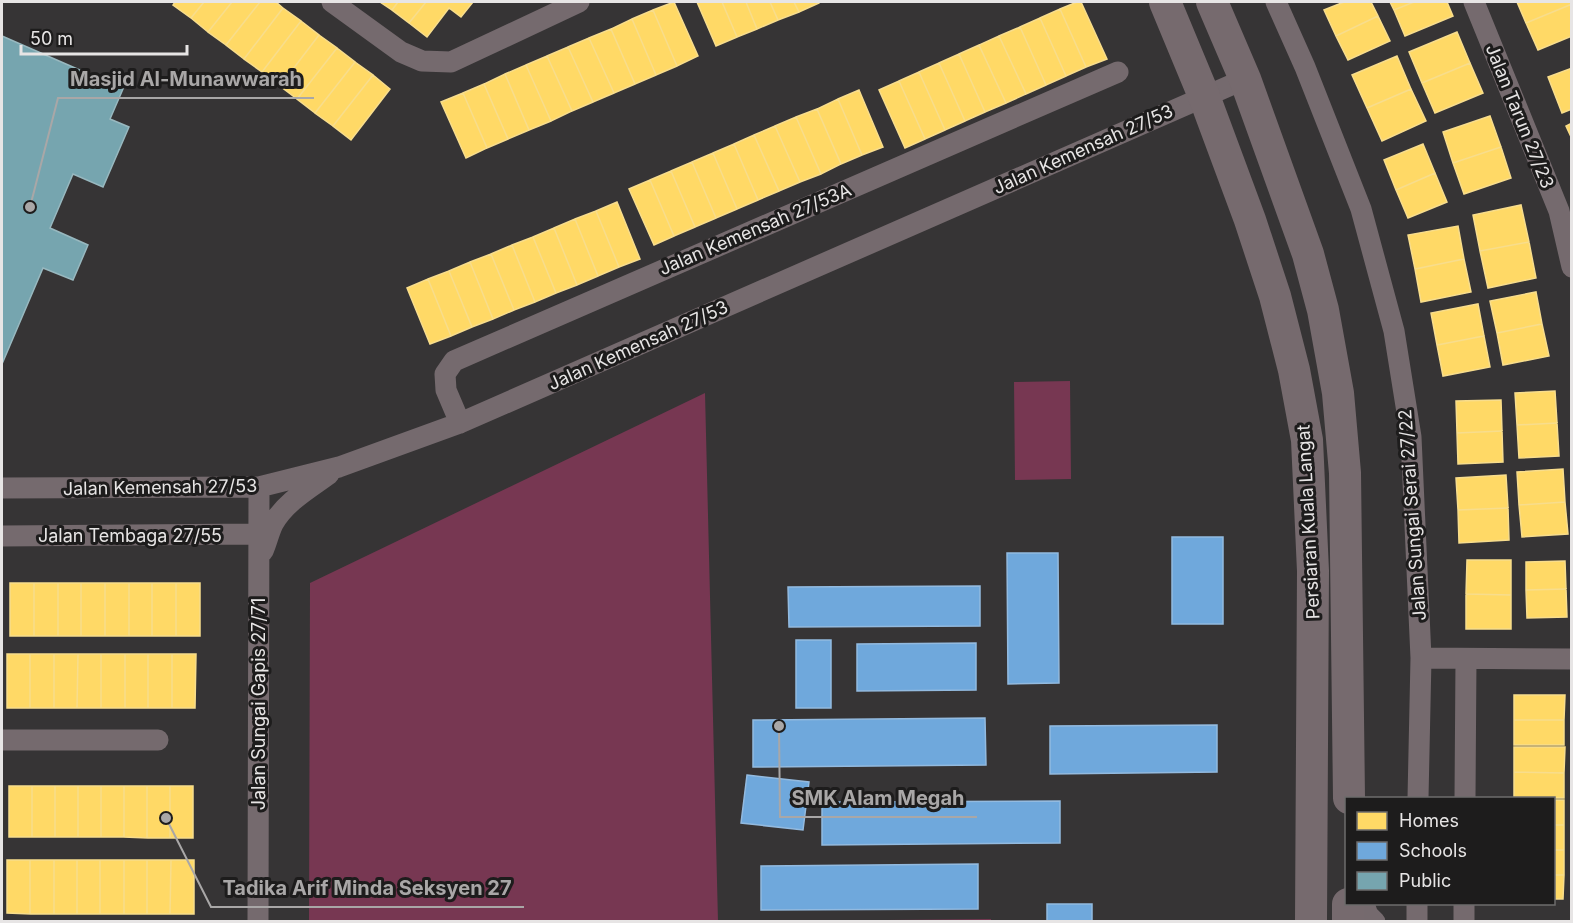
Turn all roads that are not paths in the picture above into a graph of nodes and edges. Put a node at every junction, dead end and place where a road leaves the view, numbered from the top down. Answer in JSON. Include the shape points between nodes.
{"nodes":[{"id":1,"x":332,"y":2,"type":"edge"},
{"id":2,"x":579,"y":2,"type":"edge"},
{"id":3,"x":1165,"y":2,"type":"edge"},
{"id":4,"x":1212,"y":2,"type":"edge"},
{"id":5,"x":1276,"y":2,"type":"edge"},
{"id":6,"x":1474,"y":2,"type":"edge"},
{"id":7,"x":1118,"y":72,"type":"dead end"},
{"id":8,"x":1245,"y":79,"type":"junction"},
{"id":9,"x":1204,"y":96,"type":"junction"},
{"id":10,"x":1565,"y":209,"type":"edge"},
{"id":11,"x":1572,"y":267,"type":"edge"},
{"id":12,"x":460,"y":423,"type":"junction"},
{"id":13,"x":339,"y":466,"type":"junction"},
{"id":14,"x":259,"y":487,"type":"junction"},
{"id":15,"x":2,"y":488,"type":"edge"},
{"id":16,"x":259,"y":534,"type":"junction"},
{"id":17,"x":2,"y":536,"type":"edge"},
{"id":18,"x":259,"y":563,"type":"junction"},
{"id":19,"x":1421,"y":658,"type":"junction"},
{"id":20,"x":1466,"y":659,"type":"junction"},
{"id":21,"x":1572,"y":659,"type":"edge"},
{"id":22,"x":2,"y":740,"type":"edge"},
{"id":23,"x":158,"y":740,"type":"dead end"},
{"id":24,"x":1349,"y":797,"type":"edge"},
{"id":25,"x":1419,"y":797,"type":"edge"},
{"id":26,"x":1465,"y":797,"type":"edge"},
{"id":27,"x":1348,"y":905,"type":"edge"},
{"id":28,"x":1365,"y":905,"type":"edge"},
{"id":29,"x":1417,"y":905,"type":"edge"},
{"id":30,"x":1464,"y":905,"type":"edge"},
{"id":31,"x":258,"y":921,"type":"edge"},
{"id":32,"x":1311,"y":921,"type":"edge"},
{"id":33,"x":1348,"y":921,"type":"edge"},
{"id":34,"x":1375,"y":921,"type":"edge"},
{"id":35,"x":1416,"y":921,"type":"edge"},
{"id":36,"x":1464,"y":921,"type":"edge"}],
"edges":[{"from":1,"to":2,"type":"street","via":[[401,52],[422,61],[451,62]]},
{"from":3,"to":9,"type":"main road","name":"Persiaran Kuala Langat"},
{"from":4,"to":8,"type":"main road","name":"Persiaran Kuala Langat"},
{"from":5,"to":19,"type":"street","name":"Jalan Sungai Serai 27/22","via":[[1360,210],[1394,331],[1411,437]]},
{"from":6,"to":10,"type":"street","name":"Jalan Tarun 27/23"},
{"from":7,"to":12,"type":"street","name":"Jalan Kemensah 27/53A","via":[[454,361],[445,374],[446,390]]},
{"from":8,"to":9,"type":"street","name":"Jalan Kemensah 27/53"},
{"from":8,"to":24,"type":"main road","name":"Persiaran Kuala Langat","via":[[1308,254],[1338,393],[1345,473]]},
{"from":9,"to":12,"type":"street","name":"Jalan Kemensah 27/53"},
{"from":9,"to":32,"type":"main road","name":"Persiaran Kuala Langat","via":[[1275,296],[1307,440],[1313,571]]},
{"from":10,"to":11,"type":"street","name":"Jalan Tarun 27/23"},
{"from":12,"to":13,"type":"street","name":"Jalan Kemensah 27/53"},
{"from":13,"to":14,"type":"street","name":"Jalan Kemensah 27/53"},
{"from":13,"to":18,"type":"street","via":[[286,508],[274,523]]},
{"from":14,"to":15,"type":"street","name":"Jalan Kemensah 27/53"},
{"from":14,"to":16,"type":"street","name":"Jalan Sungai Gapis 27/71"},
{"from":16,"to":17,"type":"street","name":"Jalan Tembaga 27/55"},
{"from":16,"to":18,"type":"street","name":"Jalan Sungai Gapis 27/71"},
{"from":18,"to":31,"type":"street","name":"Jalan Sungai Gapis 27/71"},
{"from":19,"to":20,"type":"street"},
{"from":19,"to":25,"type":"street","name":"Jalan Sungai Serai 27/22"},
{"from":20,"to":21,"type":"street"},
{"from":20,"to":26,"type":"street"},
{"from":22,"to":23,"type":"street"},
{"from":27,"to":33,"type":"main road"},
{"from":28,"to":34,"type":"street"},
{"from":29,"to":35,"type":"street"},
{"from":30,"to":36,"type":"street"}]}
